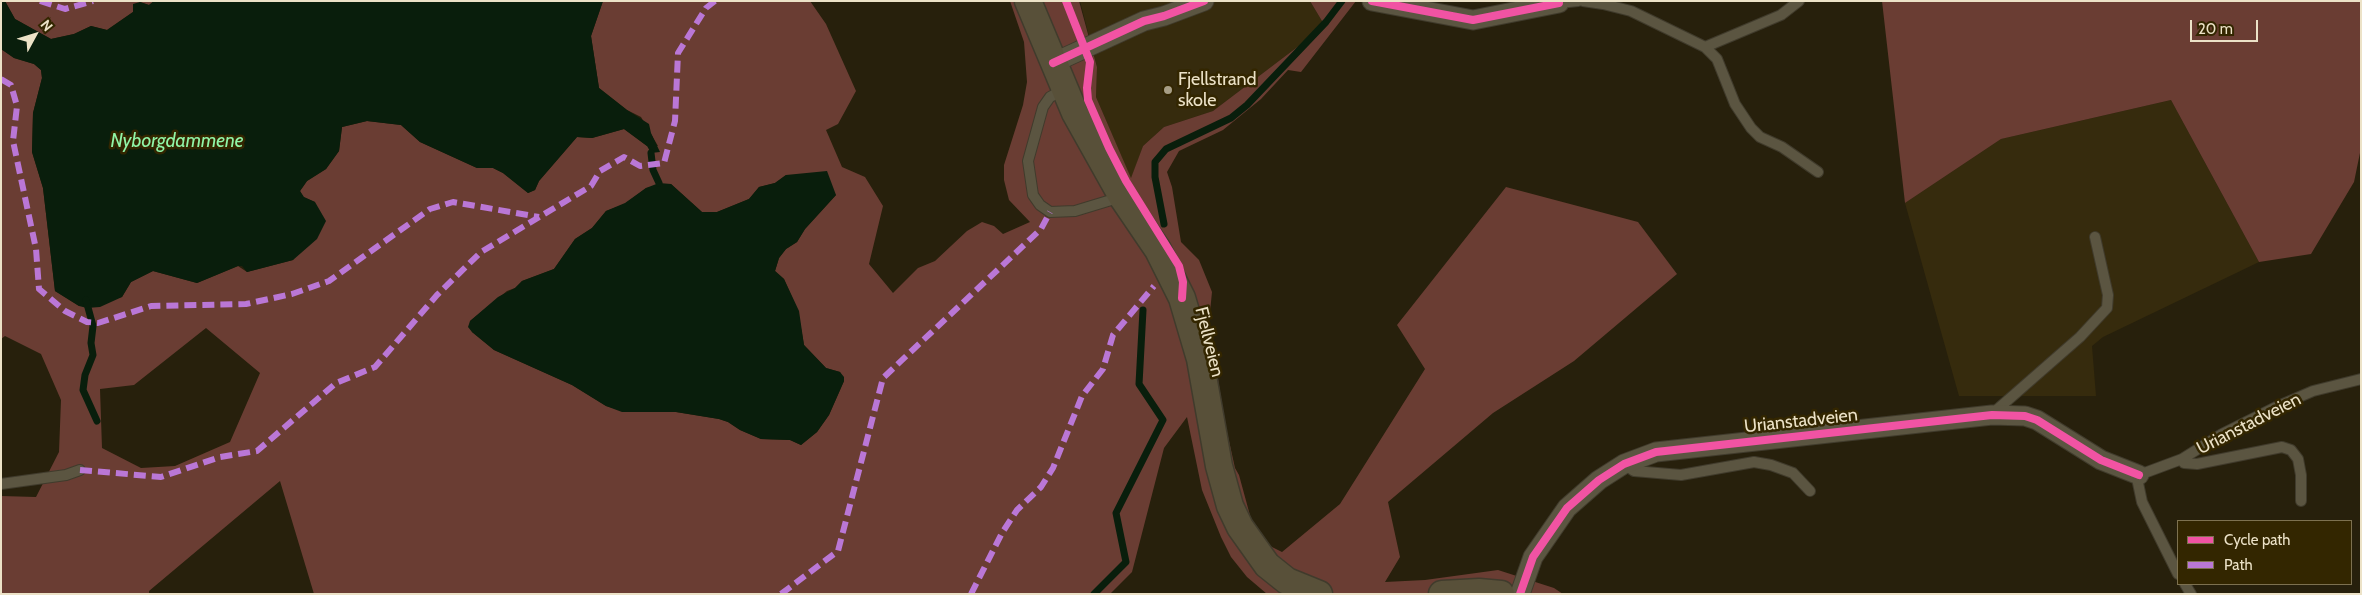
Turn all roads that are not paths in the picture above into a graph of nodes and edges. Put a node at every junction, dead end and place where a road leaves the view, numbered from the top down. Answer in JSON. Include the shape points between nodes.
{"nodes":[{"id":1,"x":1028,"y":1,"type":"edge"},
{"id":2,"x":1204,"y":1,"type":"edge"},
{"id":3,"x":1372,"y":1,"type":"edge"},
{"id":4,"x":1578,"y":1,"type":"edge"},
{"id":5,"x":1582,"y":1,"type":"edge"},
{"id":6,"x":1799,"y":1,"type":"edge"},
{"id":7,"x":1559,"y":2,"type":"edge"},
{"id":8,"x":1705,"y":47,"type":"junction"},
{"id":9,"x":1053,"y":63,"type":"junction"},
{"id":10,"x":1064,"y":89,"type":"junction"},
{"id":11,"x":1818,"y":172,"type":"dead end"},
{"id":12,"x":1122,"y":197,"type":"junction"},
{"id":13,"x":2095,"y":237,"type":"dead end"},
{"id":14,"x":2361,"y":380,"type":"edge"},
{"id":15,"x":1992,"y":415,"type":"junction"},
{"id":16,"x":2182,"y":459,"type":"junction"},
{"id":17,"x":1624,"y":464,"type":"junction"},
{"id":18,"x":80,"y":470,"type":"dead end"},
{"id":19,"x":2140,"y":475,"type":"junction"},
{"id":20,"x":1,"y":484,"type":"edge"},
{"id":21,"x":1810,"y":491,"type":"dead end"},
{"id":22,"x":2300,"y":501,"type":"dead end"},
{"id":23,"x":2177,"y":572,"type":"edge"},
{"id":24,"x":1319,"y":594,"type":"edge"},
{"id":25,"x":1442,"y":594,"type":"edge"},
{"id":26,"x":1501,"y":594,"type":"edge"},
{"id":27,"x":1520,"y":594,"type":"edge"}],
"edges":[{"from":1,"to":9,"type":"main road","name":"Fjellveien"},
{"from":2,"to":9,"type":"street","via":[[1144,21]]},
{"from":3,"to":7,"type":"street","via":[[1473,20]]},
{"from":4,"to":7,"type":"lane"},
{"from":5,"to":8,"type":"lane","via":[[1631,11]]},
{"from":6,"to":8,"type":"lane","via":[[1781,15]]},
{"from":8,"to":11,"type":"lane","via":[[1717,59],[1735,104],[1751,128],[1760,137],[1782,147]]},
{"from":9,"to":10,"type":"main road","name":"Fjellveien"},
{"from":10,"to":12,"type":"main road","name":"Fjellveien"},
{"from":10,"to":12,"type":"lane","via":[[1050,97],[1043,107],[1028,161],[1033,195],[1050,212],[1075,211]]},
{"from":12,"to":24,"type":"main road","name":"Fjellveien","via":[[1171,275],[1190,322],[1200,359],[1218,466],[1240,527],[1267,565],[1287,581]]},
{"from":13,"to":15,"type":"lane","via":[[2108,295],[2107,308],[2080,337]]},
{"from":14,"to":16,"type":"lane","name":"Urianstadveien","via":[[2313,391],[2276,407],[2222,434]]},
{"from":15,"to":17,"type":"street","name":"Urianstadveien","via":[[1656,452]]},
{"from":15,"to":19,"type":"street","name":"Urianstadveien","via":[[2025,416],[2038,420],[2101,460]]},
{"from":16,"to":19,"type":"lane","name":"Urianstadveien"},
{"from":16,"to":22,"type":"lane","via":[[2184,463],[2196,464],[2282,447],[2291,450],[2298,459],[2301,475]]},
{"from":17,"to":21,"type":"lane","via":[[1634,471],[1682,476],[1754,462],[1792,473]]},
{"from":17,"to":27,"type":"street","name":"Urianstadveien","via":[[1599,480],[1567,508],[1533,557]]},
{"from":18,"to":20,"type":"lane"},
{"from":19,"to":23,"type":"lane","via":[[2138,483],[2142,502]]},
{"from":25,"to":26,"type":"main road"}]}
